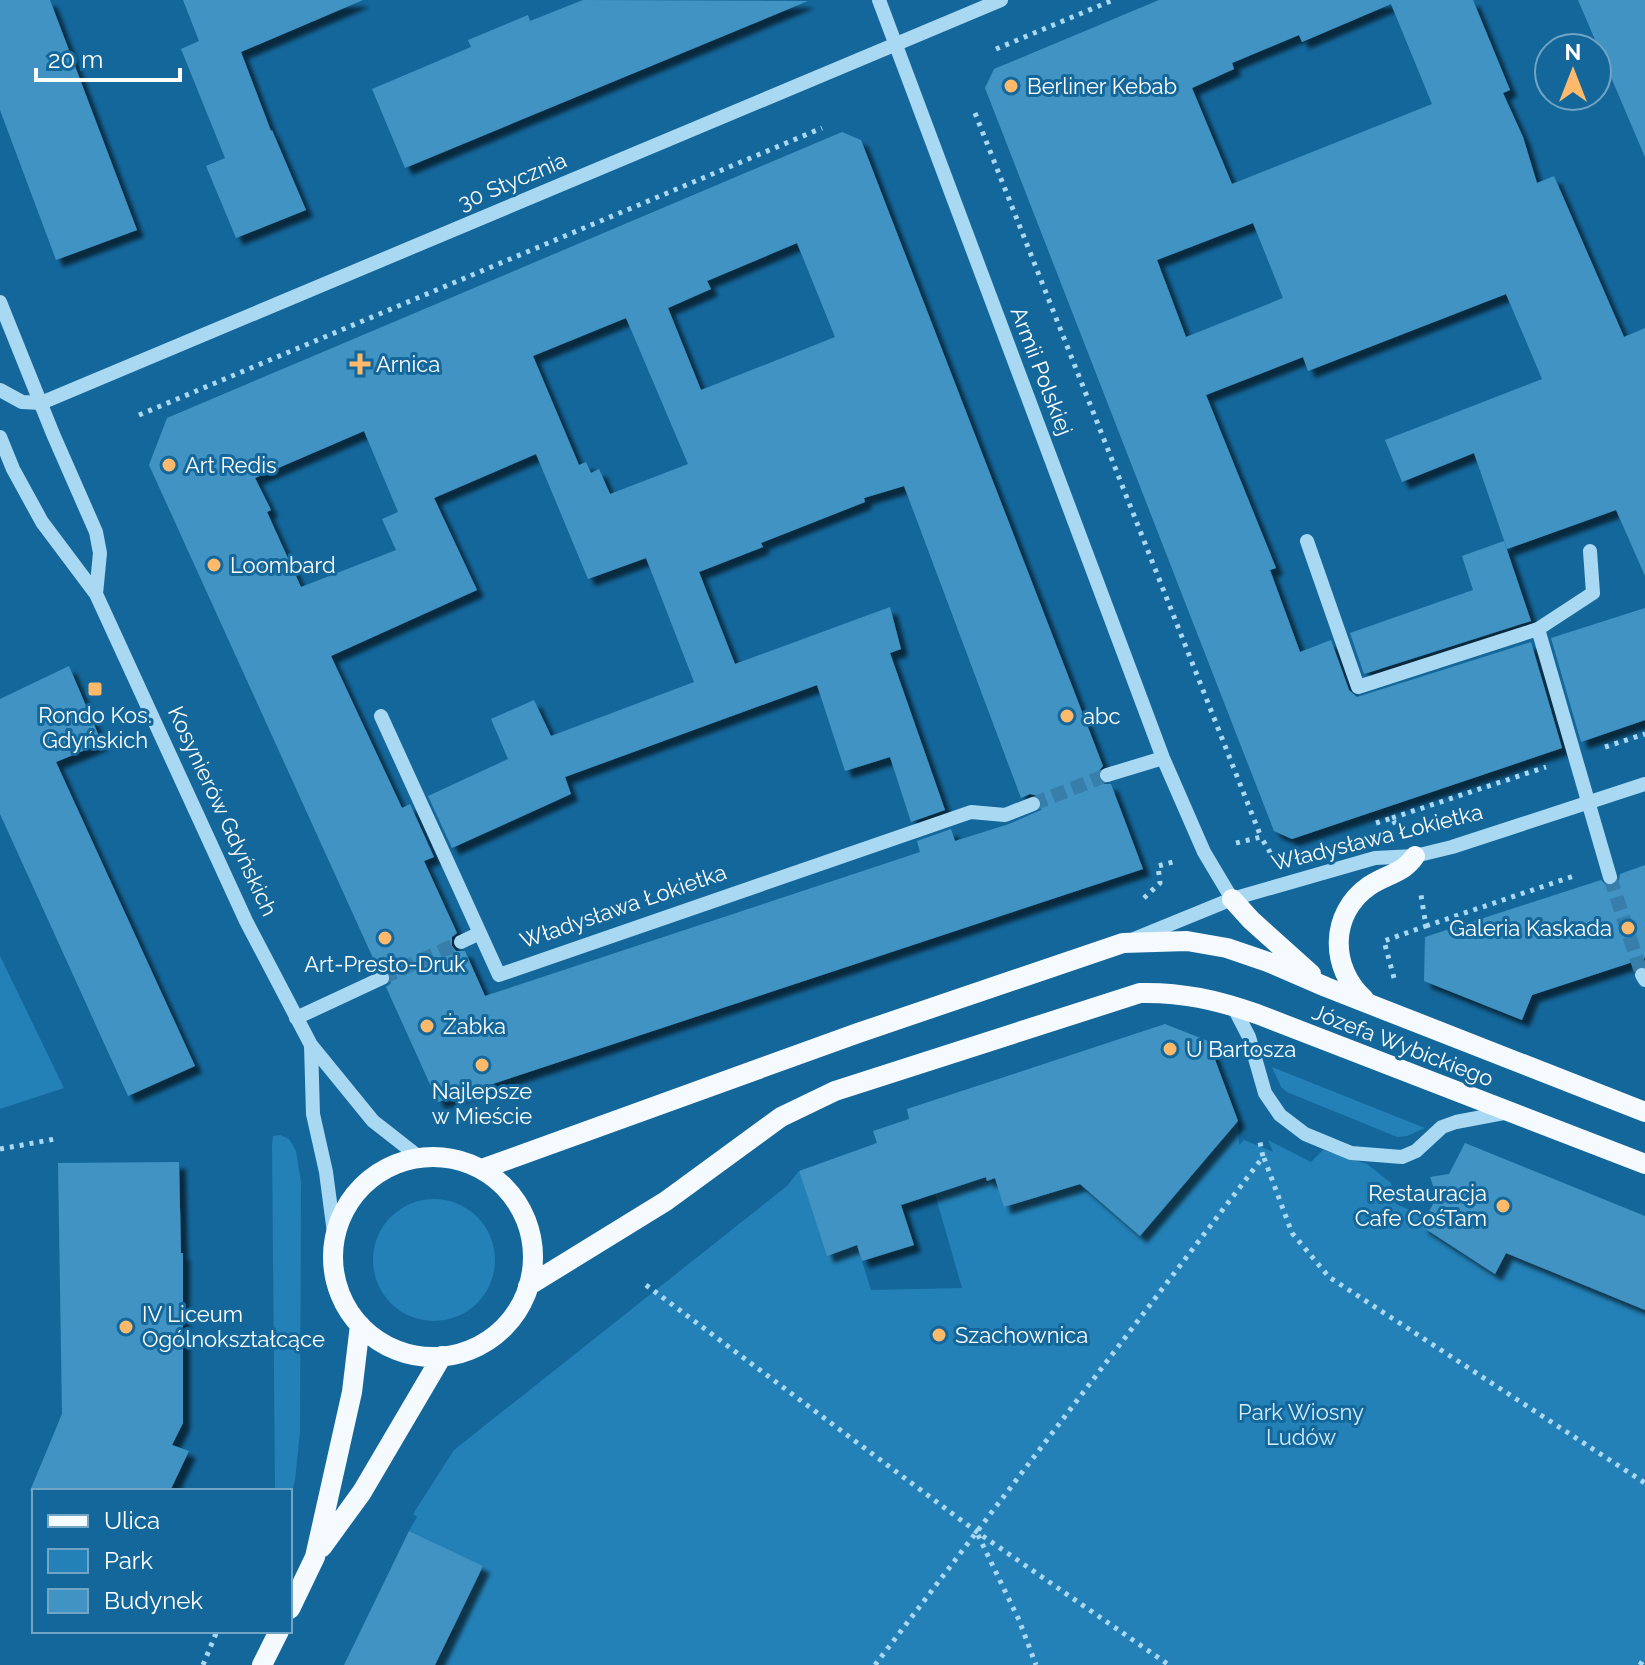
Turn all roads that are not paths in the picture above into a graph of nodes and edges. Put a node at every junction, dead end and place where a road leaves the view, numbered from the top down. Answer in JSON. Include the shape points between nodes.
{"nodes":[{"id":1,"x":879,"y":0,"type":"edge"},
{"id":2,"x":1001,"y":0,"type":"edge"},
{"id":3,"x":896,"y":43,"type":"junction"},
{"id":4,"x":0,"y":302,"type":"edge"},
{"id":5,"x":0,"y":390,"type":"edge"},
{"id":6,"x":41,"y":403,"type":"junction"},
{"id":7,"x":0,"y":437,"type":"edge"},
{"id":8,"x":6,"y":473,"type":"edge"},
{"id":9,"x":1307,"y":541,"type":"dead end"},
{"id":10,"x":1590,"y":551,"type":"dead end"},
{"id":11,"x":96,"y":594,"type":"junction"},
{"id":12,"x":1538,"y":629,"type":"junction"},
{"id":13,"x":381,"y":716,"type":"dead end"},
{"id":14,"x":1163,"y":758,"type":"junction"},
{"id":15,"x":1107,"y":775,"type":"tunnel mouth"},
{"id":16,"x":1645,"y":784,"type":"edge"},
{"id":17,"x":1589,"y":802,"type":"junction"},
{"id":18,"x":1033,"y":804,"type":"tunnel mouth"},
{"id":19,"x":1415,"y":856,"type":"junction"},
{"id":20,"x":1608,"y":871,"type":"tunnel mouth"},
{"id":21,"x":1232,"y":899,"type":"junction"},
{"id":22,"x":480,"y":933,"type":"junction"},
{"id":23,"x":461,"y":942,"type":"tunnel mouth"},
{"id":24,"x":1123,"y":943,"type":"junction"},
{"id":25,"x":382,"y":978,"type":"tunnel mouth"},
{"id":26,"x":1326,"y":987,"type":"junction"},
{"id":27,"x":1370,"y":1005,"type":"junction"},
{"id":28,"x":1233,"y":1006,"type":"junction"},
{"id":29,"x":296,"y":1018,"type":"junction"},
{"id":30,"x":311,"y":1045,"type":"junction"},
{"id":31,"x":1509,"y":1112,"type":"junction"},
{"id":32,"x":1645,"y":1112,"type":"edge"},
{"id":33,"x":419,"y":1157,"type":"junction"},
{"id":34,"x":1645,"y":1164,"type":"edge"},
{"id":35,"x":482,"y":1169,"type":"junction"},
{"id":36,"x":334,"y":1233,"type":"junction"},
{"id":37,"x":528,"y":1286,"type":"junction"},
{"id":38,"x":360,"y":1325,"type":"junction"},
{"id":39,"x":442,"y":1356,"type":"junction"},
{"id":40,"x":315,"y":1557,"type":"junction"},
{"id":41,"x":292,"y":1605,"type":"edge"},
{"id":42,"x":278,"y":1633,"type":"edge"},
{"id":43,"x":262,"y":1665,"type":"edge"}],
"edges":[{"from":1,"to":3,"type":"street","name":"Armii Polskiej"},
{"from":2,"to":3,"type":"street","name":"30 Stycznia"},
{"from":3,"to":6,"type":"street","name":"30 Stycznia"},
{"from":3,"to":14,"type":"street","name":"Armii Polskiej"},
{"from":4,"to":6,"type":"street"},
{"from":5,"to":6,"type":"street","via":[[22,402]]},
{"from":6,"to":11,"type":"street","via":[[96,532]]},
{"from":7,"to":8,"type":"street","name":"Kosynierów Gdyńskich"},
{"from":8,"to":11,"type":"street","name":"Kosynierów Gdyńskich"},
{"from":9,"to":12,"type":"street","via":[[1358,687]]},
{"from":10,"to":12,"type":"street","via":[[1593,593]]},
{"from":11,"to":29,"type":"street","name":"Kosynierów Gdyńskich"},
{"from":12,"to":17,"type":"street"},
{"from":13,"to":22,"type":"street","name":"Władysława Łokietka"},
{"from":14,"to":15,"type":"street"},
{"from":14,"to":21,"type":"street","name":"Armii Polskiej","via":[[1204,852]]},
{"from":16,"to":17,"type":"street","name":"Władysława Łokietka"},
{"from":17,"to":19,"type":"street","name":"Władysława Łokietka"},
{"from":17,"to":20,"type":"street"},
{"from":18,"to":22,"type":"street","name":"Władysława Łokietka","via":[[1005,815],[971,812],[499,975]]},
{"from":19,"to":21,"type":"street","name":"Władysława Łokietka","via":[[1375,858]]},
{"from":19,"to":27,"type":"main road","via":[[1407,868],[1371,884],[1341,921],[1341,968]]},
{"from":21,"to":24,"type":"street","name":"Władysława Łokietka"},
{"from":21,"to":26,"type":"main road"},
{"from":22,"to":23,"type":"street"},
{"from":24,"to":26,"type":"main road","name":"Władysława Łokietka","via":[[1187,941],[1227,948]]},
{"from":24,"to":35,"type":"main road","name":"Władysława Łokietka"},
{"from":25,"to":29,"type":"street"},
{"from":26,"to":27,"type":"main road","name":"Władysława Łokietka"},
{"from":27,"to":32,"type":"main road","name":"Józefa Wybickiego"},
{"from":28,"to":31,"type":"main road","name":"Józefa Wybickiego"},
{"from":28,"to":31,"type":"street","via":[[1249,1037],[1265,1093],[1280,1115],[1305,1134],[1351,1153],[1402,1157],[1442,1127]]},
{"from":28,"to":37,"type":"main road","name":"Józefa Wybickiego","via":[[1205,997],[1140,993],[835,1091],[781,1117],[666,1201]]},
{"from":29,"to":30,"type":"street","name":"Kosynierów Gdyńskich"},
{"from":30,"to":33,"type":"street","name":"Kosynierów Gdyńskich","via":[[373,1121]]},
{"from":30,"to":36,"type":"street","name":"Kosynierów Gdyńskich","via":[[313,1114]]},
{"from":31,"to":34,"type":"main road","name":"Józefa Wybickiego"},
{"from":33,"to":35,"type":"main road","via":[[443,1156]]},
{"from":33,"to":36,"type":"main road","via":[[364,1182]]},
{"from":35,"to":37,"type":"main road","via":[[520,1207],[533,1260]]},
{"from":36,"to":38,"type":"main road","via":[[332,1265],[340,1296]]},
{"from":37,"to":39,"type":"main road","via":[[524,1307],[494,1341],[467,1353]]},
{"from":38,"to":39,"type":"main road","via":[[397,1351]]},
{"from":38,"to":40,"type":"main road","via":[[352,1392]]},
{"from":39,"to":40,"type":"main road","via":[[362,1492]]},
{"from":40,"to":41,"type":"main road"},
{"from":42,"to":43,"type":"main road"}]}
